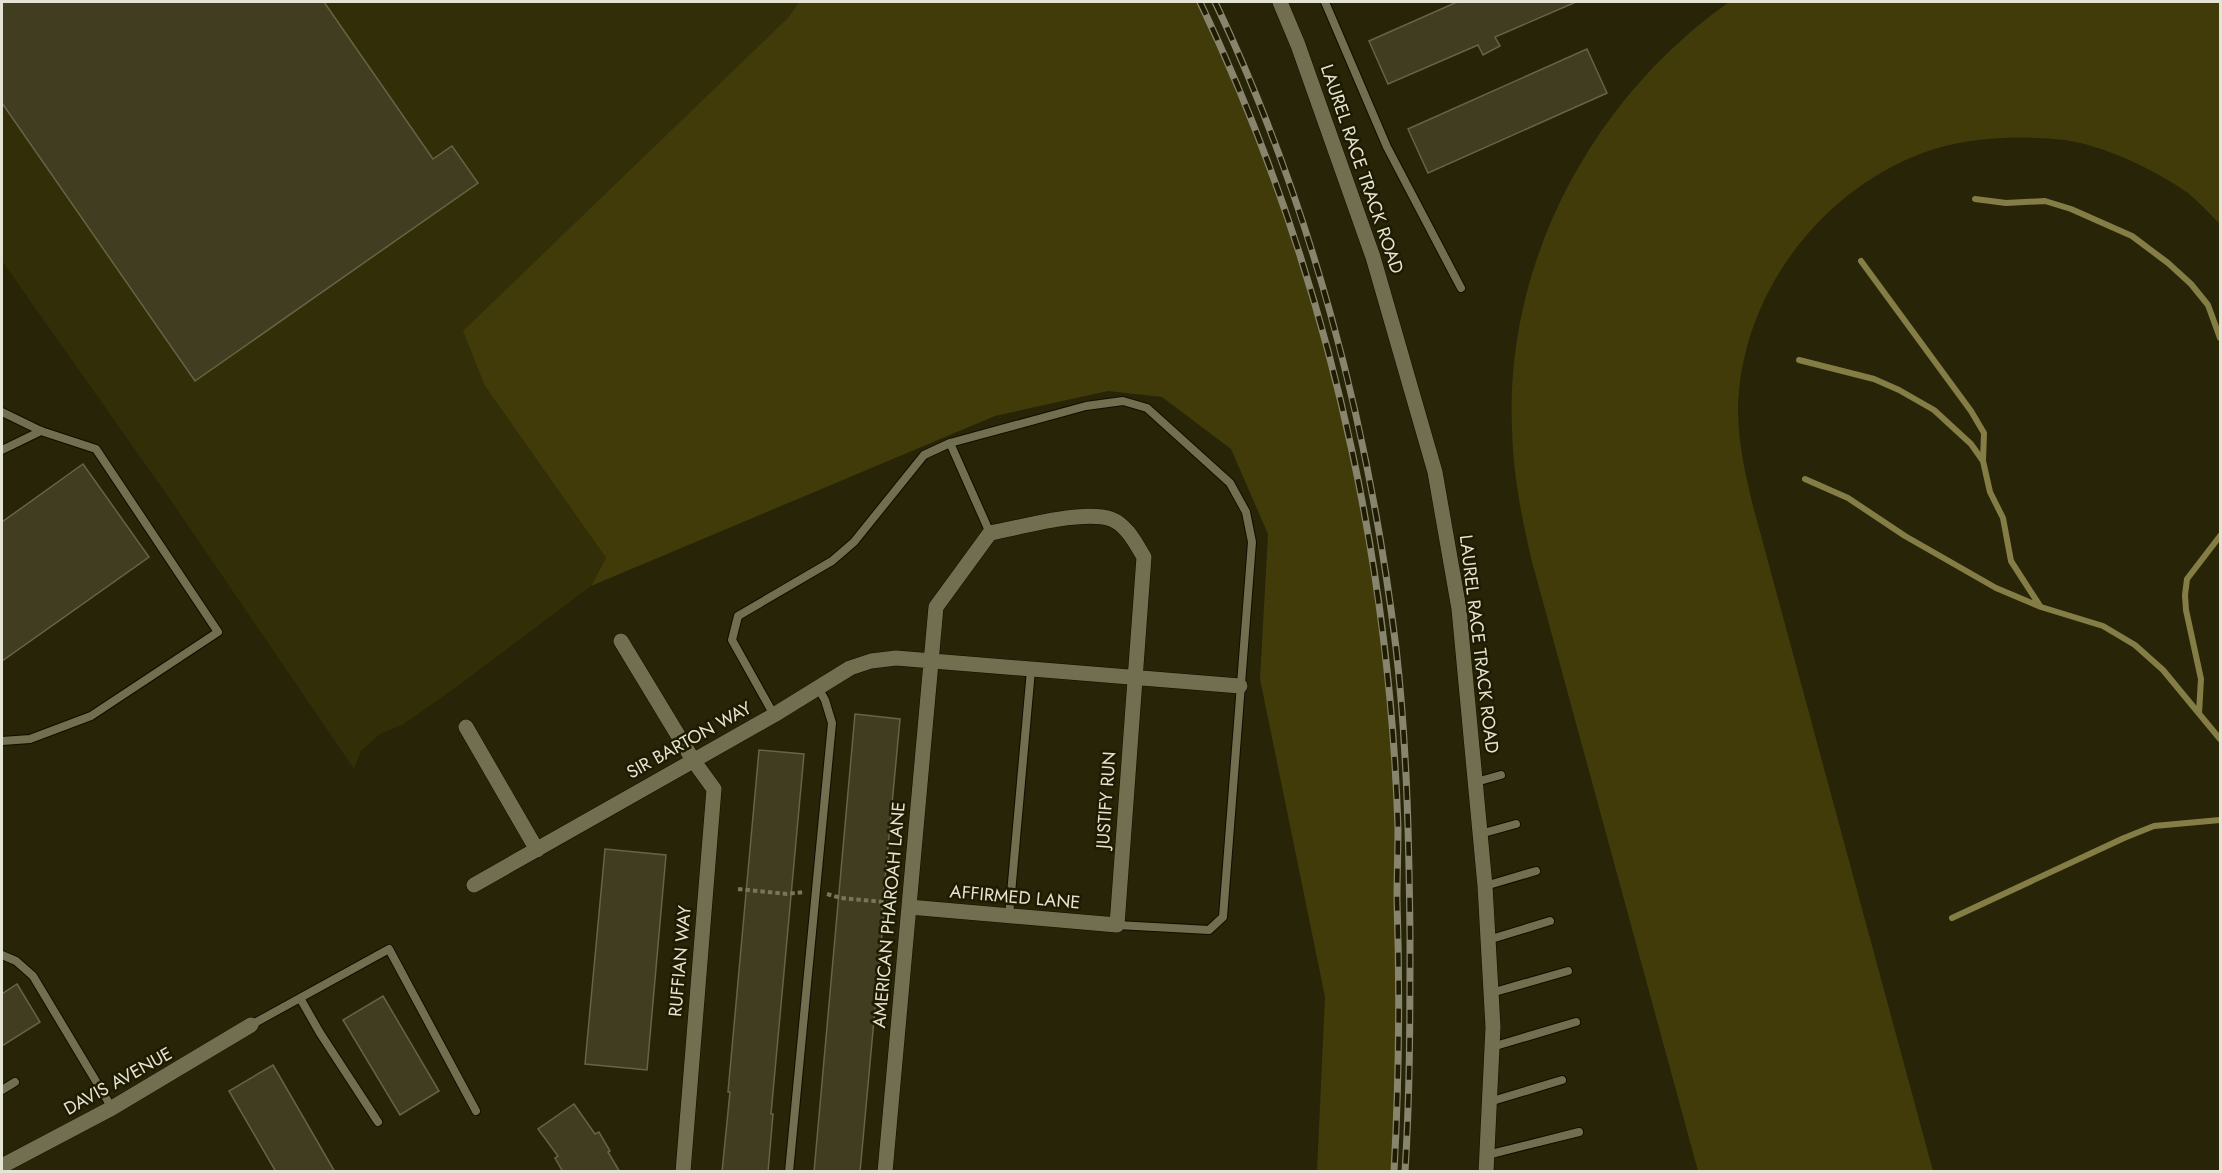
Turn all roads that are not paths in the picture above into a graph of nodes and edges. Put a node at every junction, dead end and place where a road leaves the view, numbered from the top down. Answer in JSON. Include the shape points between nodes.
{"nodes":[{"id":1,"x":1280,"y":2,"type":"edge"},
{"id":2,"x":1325,"y":2,"type":"edge"},
{"id":3,"x":1461,"y":288,"type":"dead end"},
{"id":4,"x":2,"y":412,"type":"edge"},
{"id":5,"x":41,"y":431,"type":"junction"},
{"id":6,"x":950,"y":443,"type":"junction"},
{"id":7,"x":2,"y":450,"type":"edge"},
{"id":8,"x":990,"y":533,"type":"junction"},
{"id":9,"x":621,"y":641,"type":"dead end"},
{"id":10,"x":931,"y":662,"type":"junction"},
{"id":11,"x":1032,"y":670,"type":"junction"},
{"id":12,"x":1135,"y":678,"type":"junction"},
{"id":13,"x":1240,"y":686,"type":"junction"},
{"id":14,"x":818,"y":688,"type":"junction"},
{"id":15,"x":774,"y":715,"type":"junction"},
{"id":16,"x":466,"y":727,"type":"dead end"},
{"id":17,"x":2,"y":741,"type":"edge"},
{"id":18,"x":693,"y":760,"type":"junction"},
{"id":19,"x":1501,"y":776,"type":"dead end"},
{"id":20,"x":1476,"y":782,"type":"junction"},
{"id":21,"x":1516,"y":824,"type":"dead end"},
{"id":22,"x":1480,"y":834,"type":"junction"},
{"id":23,"x":537,"y":850,"type":"junction"},
{"id":24,"x":1536,"y":871,"type":"dead end"},
{"id":25,"x":474,"y":885,"type":"dead end"},
{"id":26,"x":1485,"y":886,"type":"junction"},
{"id":27,"x":902,"y":905,"type":"junction"},
{"id":28,"x":1009,"y":916,"type":"junction"},
{"id":29,"x":1550,"y":921,"type":"dead end"},
{"id":30,"x":1117,"y":925,"type":"junction"},
{"id":31,"x":1488,"y":940,"type":"junction"},
{"id":32,"x":2,"y":955,"type":"edge"},
{"id":33,"x":1568,"y":971,"type":"dead end"},
{"id":34,"x":1491,"y":993,"type":"junction"},
{"id":35,"x":300,"y":998,"type":"junction"},
{"id":36,"x":1576,"y":1022,"type":"dead end"},
{"id":37,"x":251,"y":1025,"type":"joint"},
{"id":38,"x":1492,"y":1047,"type":"junction"},
{"id":39,"x":1562,"y":1080,"type":"dead end"},
{"id":40,"x":15,"y":1082,"type":"dead end"},
{"id":41,"x":2,"y":1090,"type":"edge"},
{"id":42,"x":1490,"y":1102,"type":"junction"},
{"id":43,"x":112,"y":1108,"type":"junction"},
{"id":44,"x":476,"y":1111,"type":"dead end"},
{"id":45,"x":378,"y":1122,"type":"dead end"},
{"id":46,"x":1579,"y":1132,"type":"dead end"},
{"id":47,"x":1487,"y":1155,"type":"junction"},
{"id":48,"x":2,"y":1166,"type":"edge"},
{"id":49,"x":683,"y":1172,"type":"edge"},
{"id":50,"x":789,"y":1172,"type":"edge"},
{"id":51,"x":885,"y":1172,"type":"edge"},
{"id":52,"x":1486,"y":1172,"type":"edge"}],
"edges":[{"from":1,"to":20,"type":"street","name":"LAUREL RACE TRACK ROAD","via":[[1373,257],[1435,472],[1459,609]]},
{"from":2,"to":3,"type":"lane","via":[[1387,147]]},
{"from":4,"to":5,"type":"lane"},
{"from":5,"to":7,"type":"lane"},
{"from":5,"to":17,"type":"lane","via":[[96,449],[218,632],[91,716],[30,739]]},
{"from":6,"to":8,"type":"lane"},
{"from":6,"to":13,"type":"lane","via":[[1086,405],[1123,401],[1147,408],[1230,483],[1246,512],[1252,542]]},
{"from":6,"to":15,"type":"lane","via":[[924,455],[854,542],[832,561],[738,616],[732,640]]},
{"from":8,"to":10,"type":"street","name":"AMERICAN PHAROAH LANE","via":[[936,607]]},
{"from":8,"to":12,"type":"street","name":"JUSTIFY RUN","via":[[1085,516],[1112,519],[1130,534],[1144,558]]},
{"from":9,"to":18,"type":"street","name":"RUFFIAN WAY"},
{"from":10,"to":11,"type":"street","name":"SIR BARTON WAY"},
{"from":10,"to":14,"type":"street","name":"SIR BARTON WAY","via":[[896,658],[871,661],[850,668]]},
{"from":10,"to":27,"type":"street","name":"AMERICAN PHAROAH LANE"},
{"from":11,"to":12,"type":"street","name":"SIR BARTON WAY"},
{"from":11,"to":28,"type":"lane"},
{"from":12,"to":13,"type":"street","name":"SIR BARTON WAY"},
{"from":12,"to":30,"type":"street","name":"JUSTIFY RUN"},
{"from":13,"to":30,"type":"lane","via":[[1223,917],[1209,930]]},
{"from":14,"to":15,"type":"street","name":"SIR BARTON WAY"},
{"from":14,"to":50,"type":"lane","via":[[832,723]]},
{"from":15,"to":18,"type":"street","name":"SIR BARTON WAY"},
{"from":16,"to":23,"type":"street"},
{"from":18,"to":23,"type":"street","name":"SIR BARTON WAY"},
{"from":18,"to":49,"type":"street","name":"RUFFIAN WAY","via":[[714,789]]},
{"from":19,"to":20,"type":"lane"},
{"from":20,"to":22,"type":"street","name":"LAUREL RACE TRACK ROAD"},
{"from":21,"to":22,"type":"lane"},
{"from":22,"to":26,"type":"street","name":"LAUREL RACE TRACK ROAD"},
{"from":23,"to":25,"type":"street","name":"SIR BARTON WAY"},
{"from":24,"to":26,"type":"lane"},
{"from":26,"to":31,"type":"street","name":"LAUREL RACE TRACK ROAD"},
{"from":27,"to":28,"type":"street","name":"AFFIRMED LANE"},
{"from":27,"to":51,"type":"street","name":"AMERICAN PHAROAH LANE"},
{"from":28,"to":30,"type":"street","name":"AFFIRMED LANE"},
{"from":29,"to":31,"type":"lane"},
{"from":31,"to":34,"type":"street","name":"LAUREL RACE TRACK ROAD"},
{"from":32,"to":43,"type":"lane","via":[[33,976]]},
{"from":33,"to":34,"type":"lane"},
{"from":34,"to":38,"type":"street","name":"LAUREL RACE TRACK ROAD"},
{"from":35,"to":37,"type":"lane"},
{"from":35,"to":44,"type":"lane","via":[[389,949]]},
{"from":35,"to":45,"type":"lane"},
{"from":36,"to":38,"type":"lane"},
{"from":37,"to":43,"type":"street","name":"DAVIS AVENUE"},
{"from":38,"to":42,"type":"street","name":"LAUREL RACE TRACK ROAD"},
{"from":39,"to":42,"type":"lane"},
{"from":40,"to":41,"type":"lane"},
{"from":42,"to":47,"type":"street","name":"LAUREL RACE TRACK ROAD"},
{"from":43,"to":48,"type":"street","name":"DAVIS AVENUE"},
{"from":46,"to":47,"type":"lane"},
{"from":47,"to":52,"type":"street","name":"LAUREL RACE TRACK ROAD"}]}
